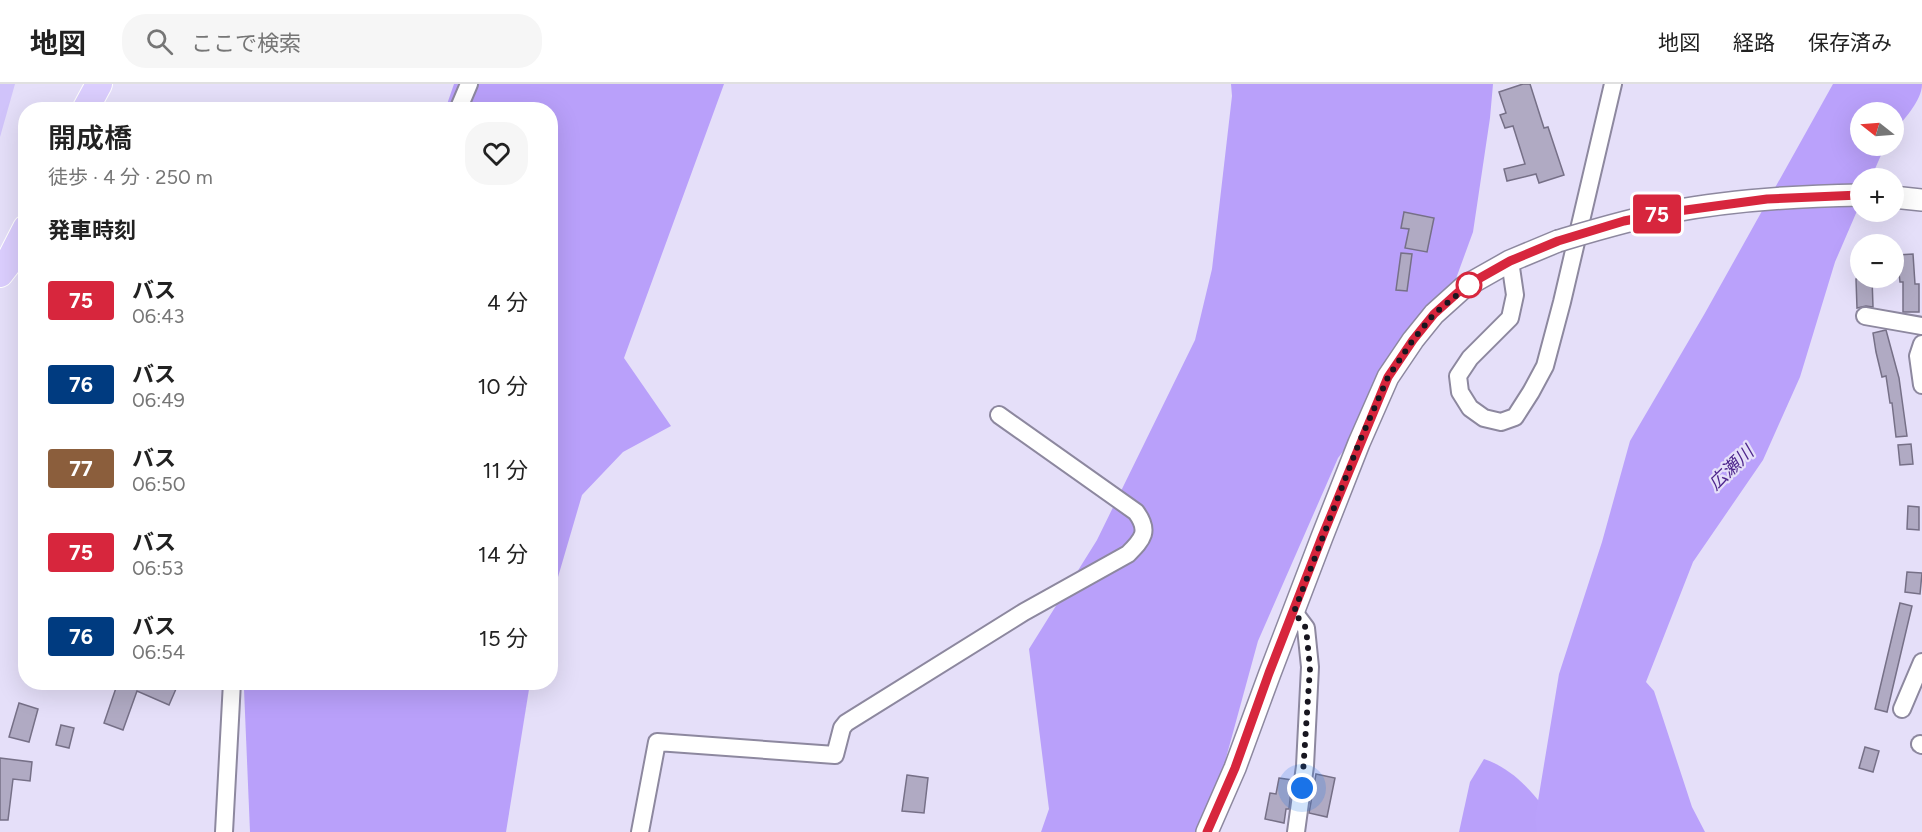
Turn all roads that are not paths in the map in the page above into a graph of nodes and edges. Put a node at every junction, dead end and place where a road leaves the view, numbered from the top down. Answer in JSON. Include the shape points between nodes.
{"nodes":[{"id":1,"x":99,"y":84,"type":"edge"},
{"id":2,"x":469,"y":84,"type":"edge"},
{"id":3,"x":1613,"y":84,"type":"edge"},
{"id":4,"x":89,"y":102,"type":"edge"},
{"id":5,"x":461,"y":102,"type":"edge"},
{"id":6,"x":1850,"y":195,"type":"edge"},
{"id":7,"x":1904,"y":198,"type":"edge"},
{"id":8,"x":1922,"y":200,"type":"edge"},
{"id":9,"x":18,"y":242,"type":"edge"},
{"id":10,"x":1510,"y":261,"type":"junction"},
{"id":11,"x":0,"y":274,"type":"edge"},
{"id":12,"x":1865,"y":316,"type":"dead end"},
{"id":13,"x":1922,"y":326,"type":"edge"},
{"id":14,"x":1922,"y":344,"type":"edge"},
{"id":15,"x":1922,"y":385,"type":"edge"},
{"id":16,"x":999,"y":415,"type":"dead end"},
{"id":17,"x":1294,"y":612,"type":"junction"},
{"id":18,"x":1922,"y":662,"type":"edge"},
{"id":19,"x":232,"y":690,"type":"edge"},
{"id":20,"x":1902,"y":709,"type":"dead end"},
{"id":21,"x":224,"y":832,"type":"edge"},
{"id":22,"x":640,"y":832,"type":"edge"},
{"id":23,"x":1207,"y":832,"type":"edge"},
{"id":24,"x":1296,"y":832,"type":"edge"}],
"edges":[{"from":1,"to":4,"type":"main road"},
{"from":2,"to":5,"type":"street"},
{"from":3,"to":10,"type":"street","via":[[1545,366],[1515,417],[1501,422],[1484,418],[1470,408],[1460,392],[1458,376],[1470,358],[1510,318],[1515,295]]},
{"from":6,"to":10,"type":"street","bridge":true,"via":[[1767,199],[1624,221]]},
{"from":7,"to":8,"type":"street"},
{"from":9,"to":11,"type":"main road"},
{"from":10,"to":17,"type":"street","via":[[1464,287],[1434,314],[1388,377]]},
{"from":12,"to":13,"type":"street"},
{"from":14,"to":15,"type":"street","via":[[1918,356]]},
{"from":16,"to":22,"type":"street","via":[[1136,512],[1144,528],[1140,542],[1128,554],[1024,612],[846,723],[835,754],[657,741]]},
{"from":17,"to":23,"type":"street"},
{"from":17,"to":24,"type":"street","via":[[1306,628],[1310,668],[1305,766]]},
{"from":18,"to":20,"type":"street"},
{"from":19,"to":21,"type":"street"}]}
